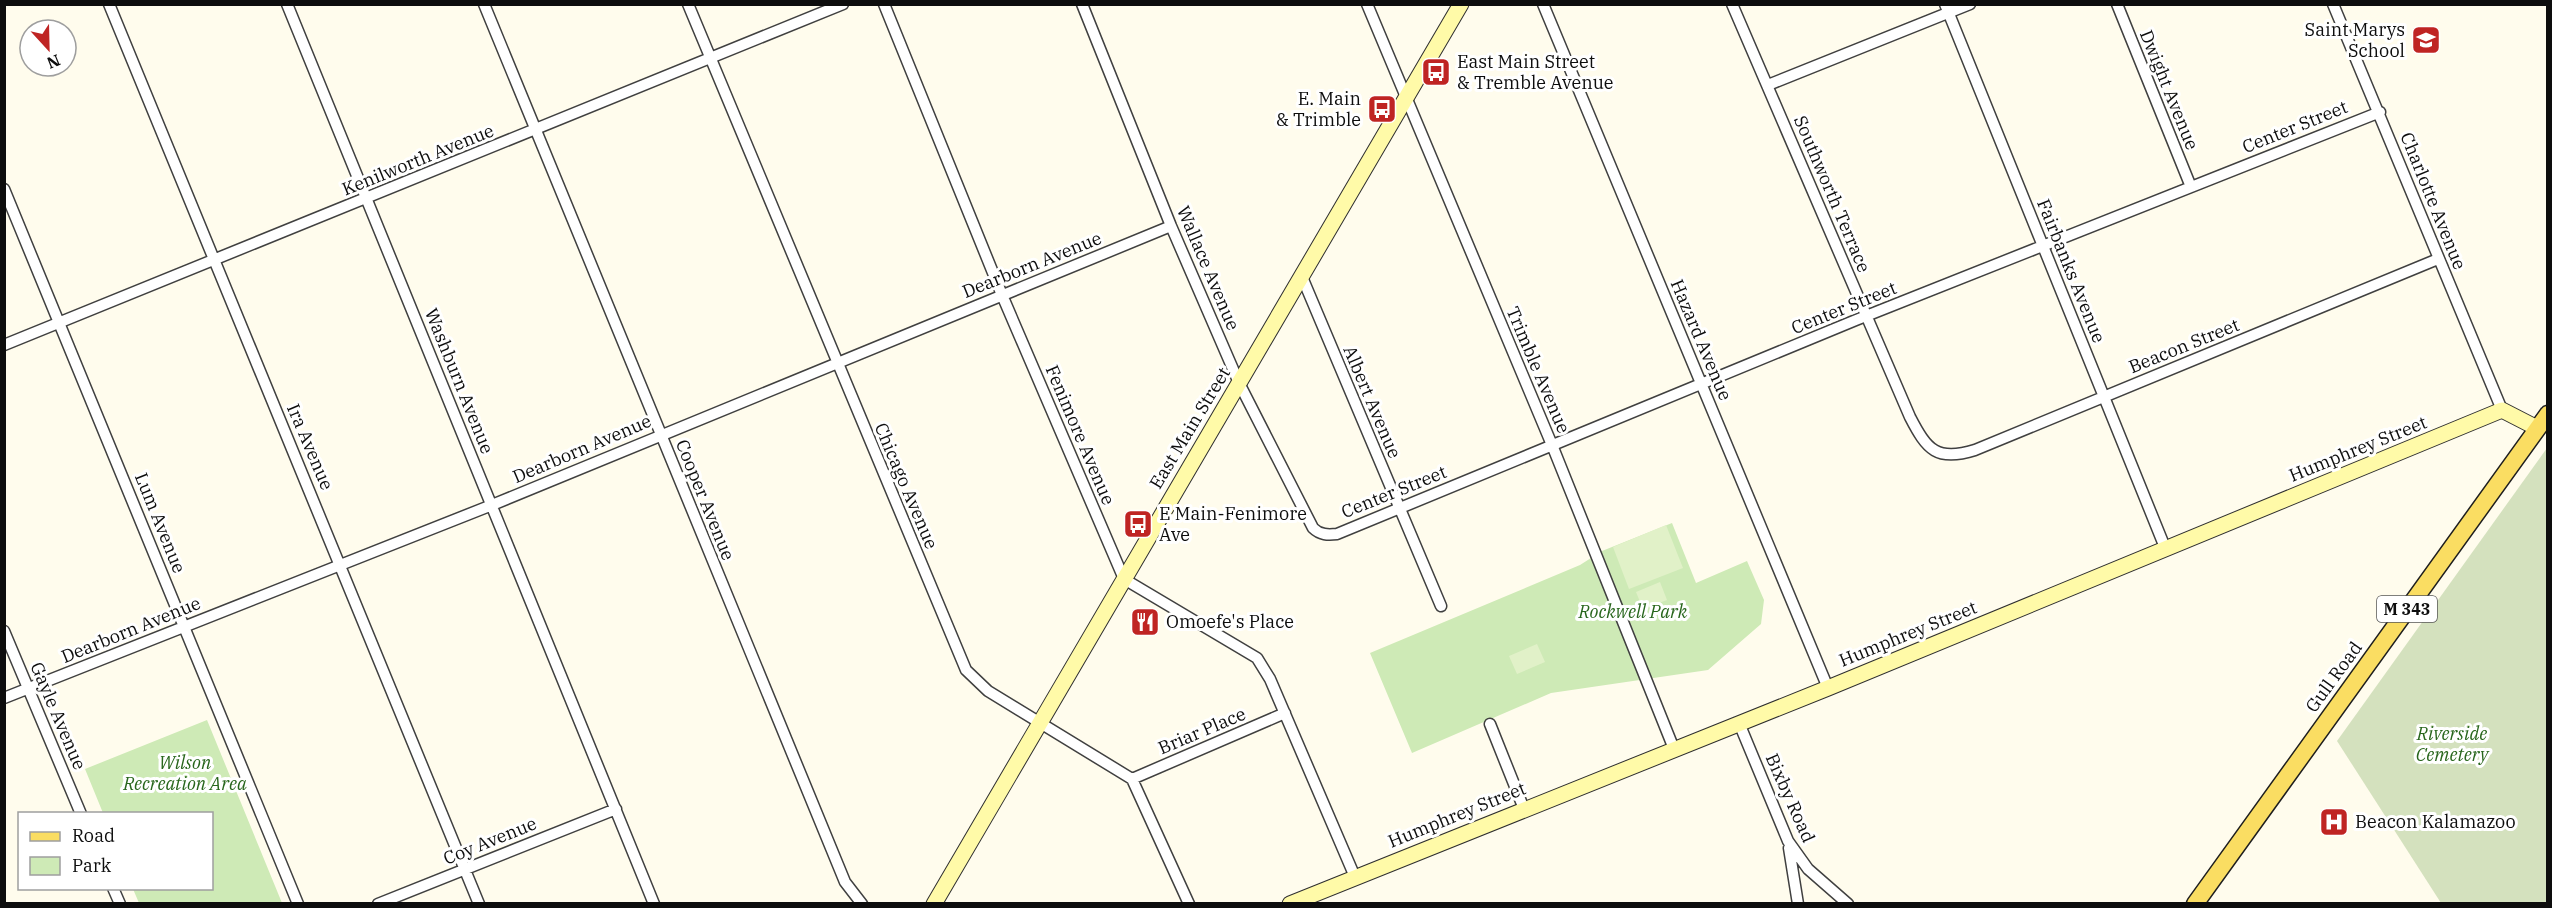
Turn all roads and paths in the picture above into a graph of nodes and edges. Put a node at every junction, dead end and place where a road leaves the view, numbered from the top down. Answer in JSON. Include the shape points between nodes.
{"nodes":[{"id":1,"x":109,"y":4,"type":"edge"},
{"id":2,"x":287,"y":4,"type":"edge"},
{"id":3,"x":484,"y":4,"type":"edge"},
{"id":4,"x":688,"y":4,"type":"edge"},
{"id":5,"x":843,"y":4,"type":"edge"},
{"id":6,"x":884,"y":4,"type":"edge"},
{"id":7,"x":1082,"y":4,"type":"edge"},
{"id":8,"x":1367,"y":4,"type":"edge"},
{"id":9,"x":1461,"y":4,"type":"edge"},
{"id":10,"x":1543,"y":4,"type":"edge"},
{"id":11,"x":1732,"y":4,"type":"edge"},
{"id":12,"x":1970,"y":4,"type":"edge"},
{"id":13,"x":2117,"y":4,"type":"edge"},
{"id":14,"x":2333,"y":4,"type":"edge"},
{"id":15,"x":1947,"y":9,"type":"edge"},
{"id":16,"x":710,"y":58,"type":"junction"},
{"id":17,"x":1768,"y":85,"type":"junction"},
{"id":18,"x":1406,"y":98,"type":"junction"},
{"id":19,"x":2380,"y":112,"type":"junction"},
{"id":20,"x":536,"y":130,"type":"junction"},
{"id":21,"x":2191,"y":187,"type":"junction"},
{"id":22,"x":4,"y":189,"type":"edge"},
{"id":23,"x":367,"y":199,"type":"junction"},
{"id":24,"x":1171,"y":226,"type":"junction"},
{"id":25,"x":2044,"y":245,"type":"junction"},
{"id":26,"x":2438,"y":259,"type":"junction"},
{"id":27,"x":214,"y":261,"type":"junction"},
{"id":28,"x":1302,"y":277,"type":"junction"},
{"id":29,"x":1002,"y":295,"type":"junction"},
{"id":30,"x":1866,"y":316,"type":"junction"},
{"id":31,"x":60,"y":323,"type":"junction"},
{"id":32,"x":4,"y":345,"type":"edge"},
{"id":33,"x":836,"y":363,"type":"junction"},
{"id":34,"x":1239,"y":383,"type":"junction"},
{"id":35,"x":1702,"y":384,"type":"junction"},
{"id":36,"x":2103,"y":397,"type":"junction"},
{"id":37,"x":2502,"y":410,"type":"junction"},
{"id":38,"x":2547,"y":414,"type":"edge"},
{"id":39,"x":2537,"y":428,"type":"junction"},
{"id":40,"x":660,"y":434,"type":"junction"},
{"id":41,"x":1552,"y":445,"type":"junction"},
{"id":42,"x":1940,"y":454,"type":"joint"},
{"id":43,"x":492,"y":505,"type":"junction"},
{"id":44,"x":1399,"y":508,"type":"junction"},
{"id":45,"x":1322,"y":534,"type":"joint"},
{"id":46,"x":2166,"y":549,"type":"junction"},
{"id":47,"x":341,"y":564,"type":"junction"},
{"id":48,"x":1124,"y":579,"type":"junction"},
{"id":49,"x":1441,"y":606,"type":"dead end"},
{"id":50,"x":184,"y":626,"type":"junction"},
{"id":51,"x":4,"y":631,"type":"edge"},
{"id":52,"x":1828,"y":688,"type":"junction"},
{"id":53,"x":28,"y":689,"type":"junction"},
{"id":54,"x":4,"y":698,"type":"edge"},
{"id":55,"x":1285,"y":713,"type":"junction"},
{"id":56,"x":1040,"y":723,"type":"junction"},
{"id":57,"x":1739,"y":723,"type":"junction"},
{"id":58,"x":1490,"y":724,"type":"dead end"},
{"id":59,"x":1674,"y":749,"type":"junction"},
{"id":60,"x":1132,"y":779,"type":"junction"},
{"id":61,"x":616,"y":809,"type":"junction"},
{"id":62,"x":1524,"y":809,"type":"junction"},
{"id":63,"x":81,"y":812,"type":"edge"},
{"id":64,"x":1788,"y":841,"type":"junction"},
{"id":65,"x":465,"y":868,"type":"junction"},
{"id":66,"x":1355,"y":877,"type":"junction"},
{"id":67,"x":298,"y":903,"type":"edge"},
{"id":68,"x":378,"y":903,"type":"edge"},
{"id":69,"x":479,"y":903,"type":"edge"},
{"id":70,"x":654,"y":903,"type":"edge"},
{"id":71,"x":861,"y":903,"type":"edge"},
{"id":72,"x":934,"y":903,"type":"edge"},
{"id":73,"x":1189,"y":903,"type":"edge"},
{"id":74,"x":1290,"y":903,"type":"edge"},
{"id":75,"x":1798,"y":903,"type":"edge"},
{"id":76,"x":1848,"y":903,"type":"edge"},
{"id":77,"x":2195,"y":903,"type":"edge"}],
"edges":[{"from":1,"to":27,"type":"street","name":"Ira Avenue"},
{"from":2,"to":23,"type":"street","name":"Washburn Avenue"},
{"from":3,"to":20,"type":"street","name":"Cooper Avenue"},
{"from":4,"to":16,"type":"street","name":"Chicago Avenue"},
{"from":5,"to":16,"type":"street","name":"Kenilworth Avenue"},
{"from":6,"to":29,"type":"street","name":"Fenimore Avenue"},
{"from":7,"to":24,"type":"street","name":"Wallace Avenue"},
{"from":8,"to":18,"type":"street","name":"Trimble Avenue"},
{"from":9,"to":18,"type":"street","name":"East Main Street"},
{"from":10,"to":35,"type":"street","name":"Hazard Avenue"},
{"from":11,"to":17,"type":"street","name":"Southworth Terrace"},
{"from":12,"to":15,"type":"street"},
{"from":13,"to":21,"type":"street","name":"Dwight Avenue"},
{"from":14,"to":19,"type":"street","name":"Charlotte Avenue"},
{"from":15,"to":17,"type":"street"},
{"from":15,"to":25,"type":"street","name":"Fairbanks Avenue"},
{"from":16,"to":20,"type":"street","name":"Kenilworth Avenue"},
{"from":16,"to":33,"type":"street","name":"Chicago Avenue"},
{"from":17,"to":30,"type":"street","name":"Southworth Terrace"},
{"from":18,"to":28,"type":"street","name":"East Main Street"},
{"from":18,"to":41,"type":"street","name":"Trimble Avenue"},
{"from":19,"to":21,"type":"street","name":"Center Street"},
{"from":19,"to":26,"type":"street","name":"Charlotte Avenue"},
{"from":20,"to":23,"type":"street","name":"Kenilworth Avenue"},
{"from":20,"to":40,"type":"street","name":"Cooper Avenue"},
{"from":21,"to":25,"type":"street","name":"Center Street"},
{"from":22,"to":31,"type":"street","name":"Lum Avenue"},
{"from":23,"to":27,"type":"street","name":"Kenilworth Avenue"},
{"from":23,"to":43,"type":"street","name":"Washburn Avenue"},
{"from":24,"to":29,"type":"street","name":"Dearborn Avenue"},
{"from":24,"to":34,"type":"street","name":"Wallace Avenue"},
{"from":25,"to":30,"type":"street","name":"Center Street"},
{"from":25,"to":36,"type":"street","name":"Fairbanks Avenue"},
{"from":26,"to":36,"type":"street","name":"Beacon Street"},
{"from":26,"to":37,"type":"street","name":"Charlotte Avenue"},
{"from":27,"to":31,"type":"street","name":"Kenilworth Avenue"},
{"from":27,"to":47,"type":"street","name":"Ira Avenue"},
{"from":28,"to":34,"type":"street","name":"East Main Street"},
{"from":28,"to":44,"type":"street","name":"Albert Avenue"},
{"from":29,"to":33,"type":"street","name":"Dearborn Avenue"},
{"from":29,"to":48,"type":"street","name":"Fenimore Avenue"},
{"from":30,"to":35,"type":"street","name":"Center Street"},
{"from":30,"to":42,"type":"street","name":"Southworth Terrace","via":[[1919,434]]},
{"from":31,"to":32,"type":"street","name":"Kenilworth Avenue"},
{"from":31,"to":50,"type":"street","name":"Lum Avenue"},
{"from":33,"to":40,"type":"street","name":"Dearborn Avenue"},
{"from":33,"to":56,"type":"street","name":"Chicago Avenue","via":[[966,670],[976,682]]},
{"from":34,"to":45,"type":"street","name":"Wallace Avenue","via":[[1313,528]]},
{"from":34,"to":48,"type":"street","name":"East Main Street"},
{"from":35,"to":41,"type":"street","name":"Center Street"},
{"from":35,"to":52,"type":"street","name":"Hazard Avenue"},
{"from":36,"to":42,"type":"street","name":"Beacon Street","via":[[1975,450],[1949,456]]},
{"from":36,"to":46,"type":"street","name":"Fairbanks Avenue"},
{"from":37,"to":39,"type":"street"},
{"from":37,"to":46,"type":"street","name":"Humphrey Street"},
{"from":38,"to":39,"type":"main road","name":"Gull Road","number":"M 343"},
{"from":39,"to":77,"type":"main road","name":"Gull Road","number":"M 343"},
{"from":40,"to":43,"type":"street","name":"Dearborn Avenue"},
{"from":40,"to":71,"type":"street","name":"Cooper Avenue","via":[[845,882]]},
{"from":41,"to":44,"type":"street","name":"Center Street"},
{"from":41,"to":59,"type":"street","name":"Trimble Avenue"},
{"from":43,"to":47,"type":"street","name":"Dearborn Avenue"},
{"from":43,"to":61,"type":"street","name":"Washburn Avenue"},
{"from":44,"to":45,"type":"street","name":"Center Street","via":[[1337,534]]},
{"from":44,"to":49,"type":"street","name":"Albert Avenue"},
{"from":46,"to":52,"type":"street","name":"Humphrey Street"},
{"from":47,"to":50,"type":"street","name":"Dearborn Avenue"},
{"from":47,"to":65,"type":"street","name":"Ira Avenue"},
{"from":48,"to":55,"type":"street","via":[[1250,651],[1270,679]]},
{"from":48,"to":56,"type":"street","name":"East Main Street"},
{"from":50,"to":53,"type":"street","name":"Dearborn Avenue"},
{"from":50,"to":67,"type":"street","name":"Lum Avenue"},
{"from":51,"to":53,"type":"street","name":"Gayle Avenue"},
{"from":52,"to":57,"type":"street","name":"Humphrey Street"},
{"from":53,"to":54,"type":"street","name":"Dearborn Avenue"},
{"from":53,"to":63,"type":"street","name":"Gayle Avenue"},
{"from":55,"to":60,"type":"street","name":"Briar Place"},
{"from":55,"to":66,"type":"street"},
{"from":56,"to":60,"type":"street","name":"Chicago Avenue"},
{"from":56,"to":72,"type":"street","name":"East Main Street"},
{"from":57,"to":59,"type":"street","name":"Humphrey Street"},
{"from":57,"to":64,"type":"street","name":"Bixby Road"},
{"from":58,"to":62,"type":"street"},
{"from":59,"to":62,"type":"street","name":"Humphrey Street"},
{"from":60,"to":73,"type":"street"},
{"from":61,"to":65,"type":"street","name":"Coy Avenue"},
{"from":61,"to":70,"type":"street","name":"Washburn Avenue"},
{"from":62,"to":66,"type":"street","name":"Humphrey Street"},
{"from":64,"to":75,"type":"street"},
{"from":64,"to":76,"type":"street","name":"Bixby Road","via":[[1808,869]]},
{"from":65,"to":68,"type":"street","name":"Coy Avenue"},
{"from":65,"to":69,"type":"street","name":"Ira Avenue"},
{"from":66,"to":74,"type":"street","name":"Humphrey Street"}]}
